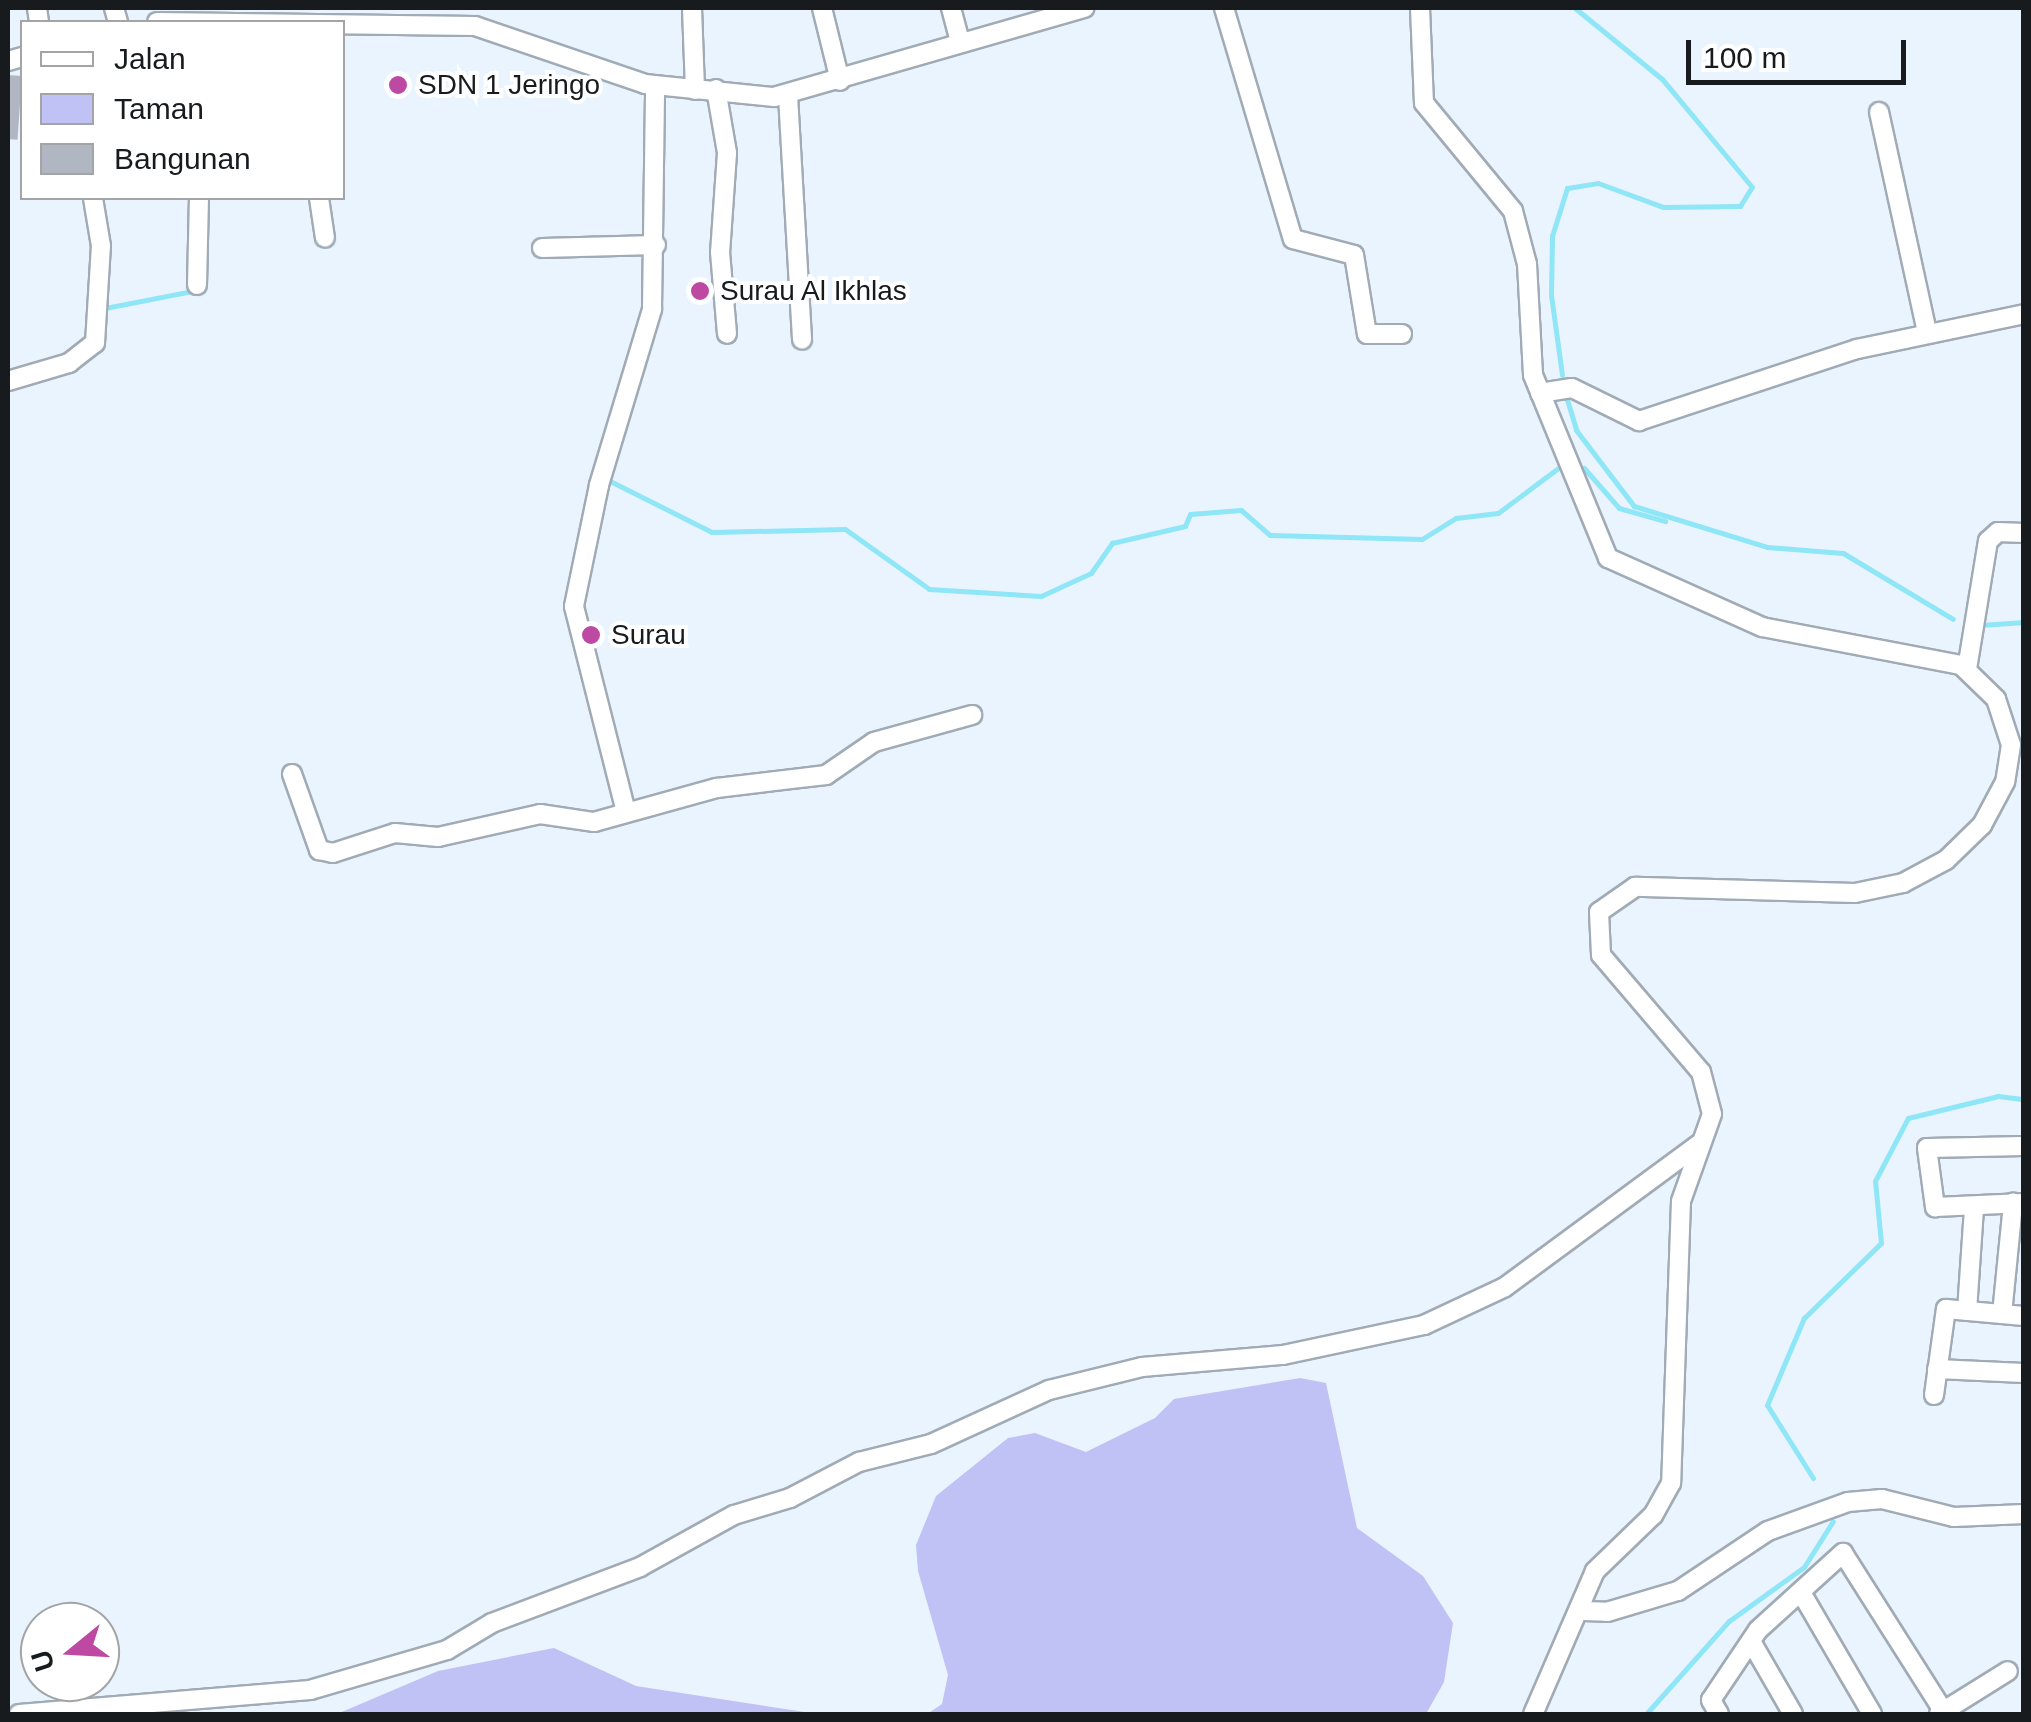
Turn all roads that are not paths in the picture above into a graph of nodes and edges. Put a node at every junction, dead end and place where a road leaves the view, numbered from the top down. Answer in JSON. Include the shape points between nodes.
{"nodes":[{"id":1,"x":692,"y":8,"type":"edge"},
{"id":2,"x":822,"y":8,"type":"edge"},
{"id":3,"x":951,"y":8,"type":"edge"},
{"id":4,"x":1085,"y":8,"type":"edge"},
{"id":5,"x":1224,"y":8,"type":"edge"},
{"id":6,"x":1420,"y":8,"type":"edge"},
{"id":7,"x":381,"y":15,"type":"edge"},
{"id":8,"x":313,"y":20,"type":"edge"},
{"id":9,"x":960,"y":42,"type":"junction"},
{"id":10,"x":840,"y":80,"type":"junction"},
{"id":11,"x":655,"y":86,"type":"junction"},
{"id":12,"x":716,"y":89,"type":"junction"},
{"id":13,"x":695,"y":90,"type":"junction"},
{"id":14,"x":788,"y":96,"type":"junction"},
{"id":15,"x":1879,"y":112,"type":"dead end"},
{"id":16,"x":92,"y":200,"type":"edge"},
{"id":17,"x":199,"y":200,"type":"edge"},
{"id":18,"x":319,"y":200,"type":"edge"},
{"id":19,"x":326,"y":238,"type":"dead end"},
{"id":20,"x":656,"y":245,"type":"junction"},
{"id":21,"x":542,"y":248,"type":"dead end"},
{"id":22,"x":197,"y":285,"type":"dead end"},
{"id":23,"x":2024,"y":314,"type":"edge"},
{"id":24,"x":1927,"y":333,"type":"junction"},
{"id":25,"x":727,"y":334,"type":"dead end"},
{"id":26,"x":1402,"y":334,"type":"dead end"},
{"id":27,"x":802,"y":340,"type":"dead end"},
{"id":28,"x":8,"y":381,"type":"edge"},
{"id":29,"x":1540,"y":392,"type":"junction"},
{"id":30,"x":2024,"y":533,"type":"edge"},
{"id":31,"x":1968,"y":670,"type":"junction"},
{"id":32,"x":972,"y":715,"type":"dead end"},
{"id":33,"x":292,"y":774,"type":"dead end"},
{"id":34,"x":626,"y":812,"type":"junction"},
{"id":35,"x":1699,"y":1144,"type":"junction"},
{"id":36,"x":2024,"y":1146,"type":"edge"},
{"id":37,"x":2018,"y":1204,"type":"edge"},
{"id":38,"x":1974,"y":1208,"type":"junction"},
{"id":39,"x":1967,"y":1311,"type":"junction"},
{"id":40,"x":2002,"y":1314,"type":"junction"},
{"id":41,"x":2024,"y":1316,"type":"edge"},
{"id":42,"x":1937,"y":1368,"type":"junction"},
{"id":43,"x":2024,"y":1374,"type":"edge"},
{"id":44,"x":1934,"y":1395,"type":"dead end"},
{"id":45,"x":2024,"y":1514,"type":"edge"},
{"id":46,"x":1802,"y":1594,"type":"junction"},
{"id":47,"x":1584,"y":1611,"type":"junction"},
{"id":48,"x":1752,"y":1644,"type":"junction"},
{"id":49,"x":2008,"y":1672,"type":"dead end"},
{"id":50,"x":1710,"y":1710,"type":"edge"},
{"id":51,"x":20,"y":1714,"type":"edge"},
{"id":52,"x":1533,"y":1714,"type":"edge"},
{"id":53,"x":1793,"y":1714,"type":"edge"},
{"id":54,"x":1872,"y":1714,"type":"edge"},
{"id":55,"x":1943,"y":1714,"type":"edge"}],
"edges":[{"from":1,"to":13,"type":"street"},
{"from":2,"to":10,"type":"street"},
{"from":3,"to":9,"type":"street"},
{"from":4,"to":9,"type":"street"},
{"from":5,"to":26,"type":"street","via":[[1293,239],[1354,255],[1366,334]]},
{"from":6,"to":29,"type":"street","via":[[1424,104],[1505,196],[1523,239]]},
{"from":7,"to":8,"type":"street"},
{"from":7,"to":11,"type":"street","via":[[493,29]]},
{"from":9,"to":10,"type":"street"},
{"from":10,"to":14,"type":"street"},
{"from":11,"to":13,"type":"street"},
{"from":11,"to":20,"type":"street"},
{"from":12,"to":13,"type":"street"},
{"from":12,"to":14,"type":"street"},
{"from":12,"to":25,"type":"street","via":[[727,153],[720,252]]},
{"from":14,"to":27,"type":"street"},
{"from":15,"to":24,"type":"street"},
{"from":16,"to":28,"type":"street","via":[[102,246],[95,342],[69,363]]},
{"from":17,"to":22,"type":"street"},
{"from":18,"to":19,"type":"street"},
{"from":20,"to":21,"type":"street"},
{"from":20,"to":34,"type":"street","via":[[647,335],[599,485],[574,606]]},
{"from":23,"to":24,"type":"street"},
{"from":24,"to":29,"type":"street","via":[[1639,421],[1572,388]]},
{"from":29,"to":31,"type":"street","via":[[1599,544],[1614,564],[1762,627],[1938,656]]},
{"from":30,"to":31,"type":"street","via":[[1998,532],[1988,541]]},
{"from":31,"to":35,"type":"street","via":[[2002,710],[2008,770],[1982,825],[1933,869],[1854,893],[1635,887],[1599,912],[1602,955],[1710,1088],[1712,1114]]},
{"from":32,"to":34,"type":"street","via":[[874,742],[826,775],[752,781]]},
{"from":33,"to":34,"type":"street","via":[[319,850],[333,853],[395,833],[438,837],[540,814],[594,822]]},
{"from":35,"to":47,"type":"street","via":[[1682,1201],[1674,1472],[1653,1515],[1595,1572]]},
{"from":35,"to":51,"type":"street","via":[[1505,1287],[1424,1324],[1283,1355],[1159,1364],[1049,1390],[932,1444],[859,1462],[790,1498],[734,1514],[640,1567],[492,1622],[448,1650],[310,1690]]},
{"from":36,"to":38,"type":"street","via":[[1927,1148],[1935,1207]]},
{"from":37,"to":38,"type":"street"},
{"from":37,"to":40,"type":"street"},
{"from":38,"to":39,"type":"street"},
{"from":39,"to":40,"type":"street"},
{"from":39,"to":42,"type":"street","via":[[1946,1310]]},
{"from":40,"to":41,"type":"street"},
{"from":42,"to":43,"type":"street"},
{"from":42,"to":44,"type":"street"},
{"from":45,"to":47,"type":"street","via":[[1954,1517],[1859,1499],[1768,1531],[1678,1591],[1607,1612]]},
{"from":46,"to":48,"type":"street","via":[[1767,1620]]},
{"from":46,"to":54,"type":"street"},
{"from":46,"to":55,"type":"street","via":[[1848,1553]]},
{"from":47,"to":52,"type":"street"},
{"from":48,"to":50,"type":"street"},
{"from":48,"to":53,"type":"street"},
{"from":49,"to":55,"type":"street"}]}
